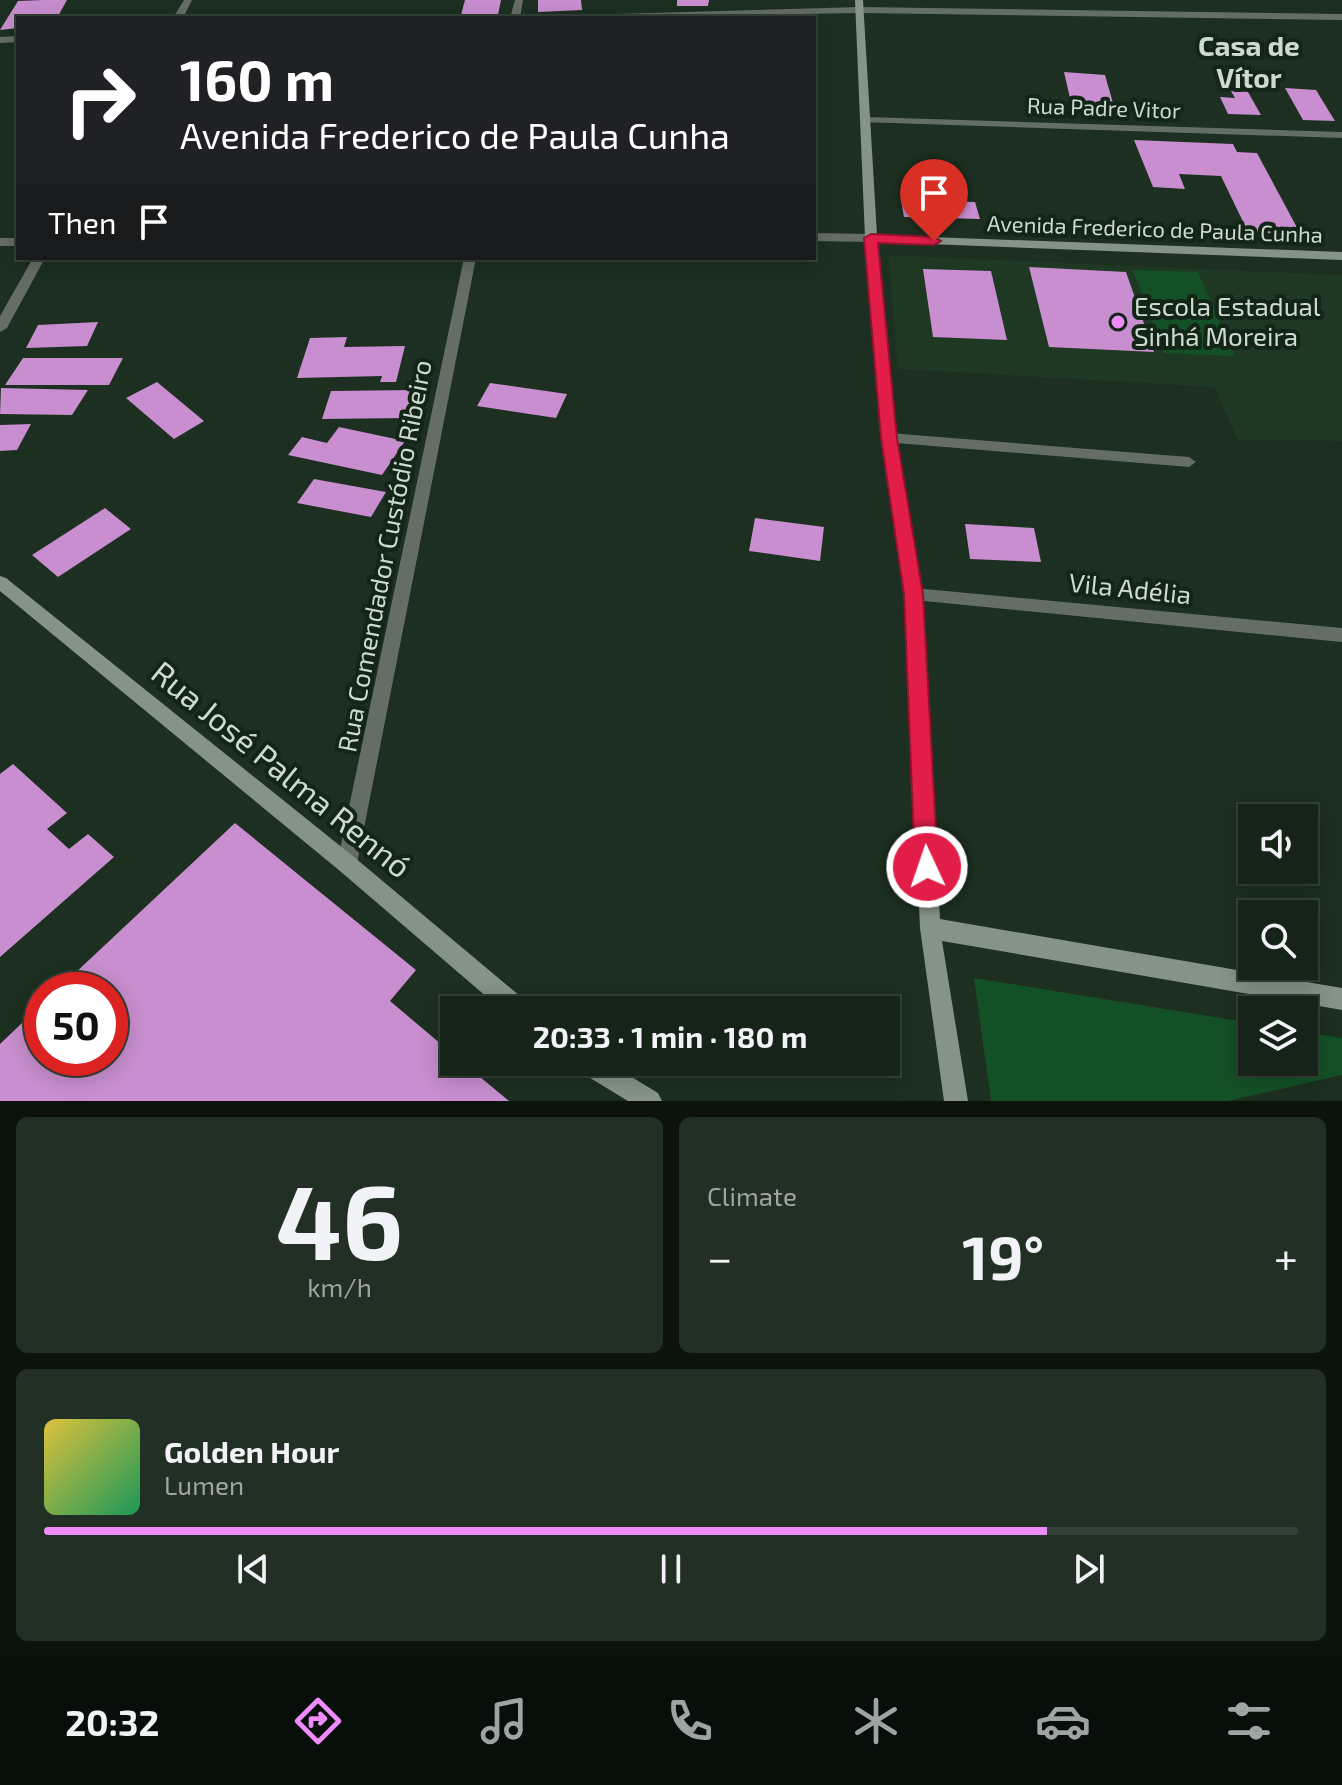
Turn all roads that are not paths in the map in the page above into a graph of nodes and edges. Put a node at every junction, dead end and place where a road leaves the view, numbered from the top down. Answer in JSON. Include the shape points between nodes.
{"nodes":[{"id":1,"x":859,"y":5,"type":"edge"},
{"id":2,"x":677,"y":16,"type":"edge"},
{"id":3,"x":1342,"y":17,"type":"edge"},
{"id":4,"x":866,"y":120,"type":"junction"},
{"id":5,"x":1342,"y":135,"type":"edge"},
{"id":6,"x":816,"y":237,"type":"edge"},
{"id":7,"x":871,"y":238,"type":"junction"},
{"id":8,"x":1342,"y":256,"type":"edge"},
{"id":9,"x":38,"y":260,"type":"edge"},
{"id":10,"x":470,"y":260,"type":"edge"},
{"id":11,"x":0,"y":328,"type":"edge"},
{"id":12,"x":889,"y":438,"type":"junction"},
{"id":13,"x":1189,"y":462,"type":"dead end"},
{"id":14,"x":0,"y":582,"type":"edge"},
{"id":15,"x":914,"y":594,"type":"junction"},
{"id":16,"x":1342,"y":635,"type":"edge"},
{"id":17,"x":347,"y":864,"type":"junction"},
{"id":18,"x":930,"y":928,"type":"junction"},
{"id":19,"x":503,"y":996,"type":"edge"},
{"id":20,"x":1342,"y":999,"type":"edge"},
{"id":21,"x":608,"y":1076,"type":"edge"},
{"id":22,"x":650,"y":1101,"type":"edge"},
{"id":23,"x":956,"y":1101,"type":"edge"}],
"edges":[{"from":1,"to":2,"type":"street"},
{"from":1,"to":3,"type":"street"},
{"from":1,"to":4,"type":"main road"},
{"from":4,"to":5,"type":"street","name":"Rua Padre Vitor"},
{"from":4,"to":7,"type":"main road"},
{"from":6,"to":7,"type":"street"},
{"from":7,"to":8,"type":"main road","name":"Avenida Frederico de Paula Cunha"},
{"from":7,"to":12,"type":"main road"},
{"from":9,"to":11,"type":"street"},
{"from":10,"to":17,"type":"street","name":"Rua Comendador Custódio Ribeiro"},
{"from":12,"to":13,"type":"street"},
{"from":12,"to":15,"type":"main road"},
{"from":14,"to":17,"type":"main road","name":"Rua José Palma Rennó"},
{"from":15,"to":16,"type":"street","name":"Vila Adélia"},
{"from":15,"to":18,"type":"main road"},
{"from":17,"to":19,"type":"main road","name":"Rua José Palma Rennó"},
{"from":18,"to":20,"type":"main road"},
{"from":18,"to":23,"type":"main road"},
{"from":21,"to":22,"type":"main road"}]}
